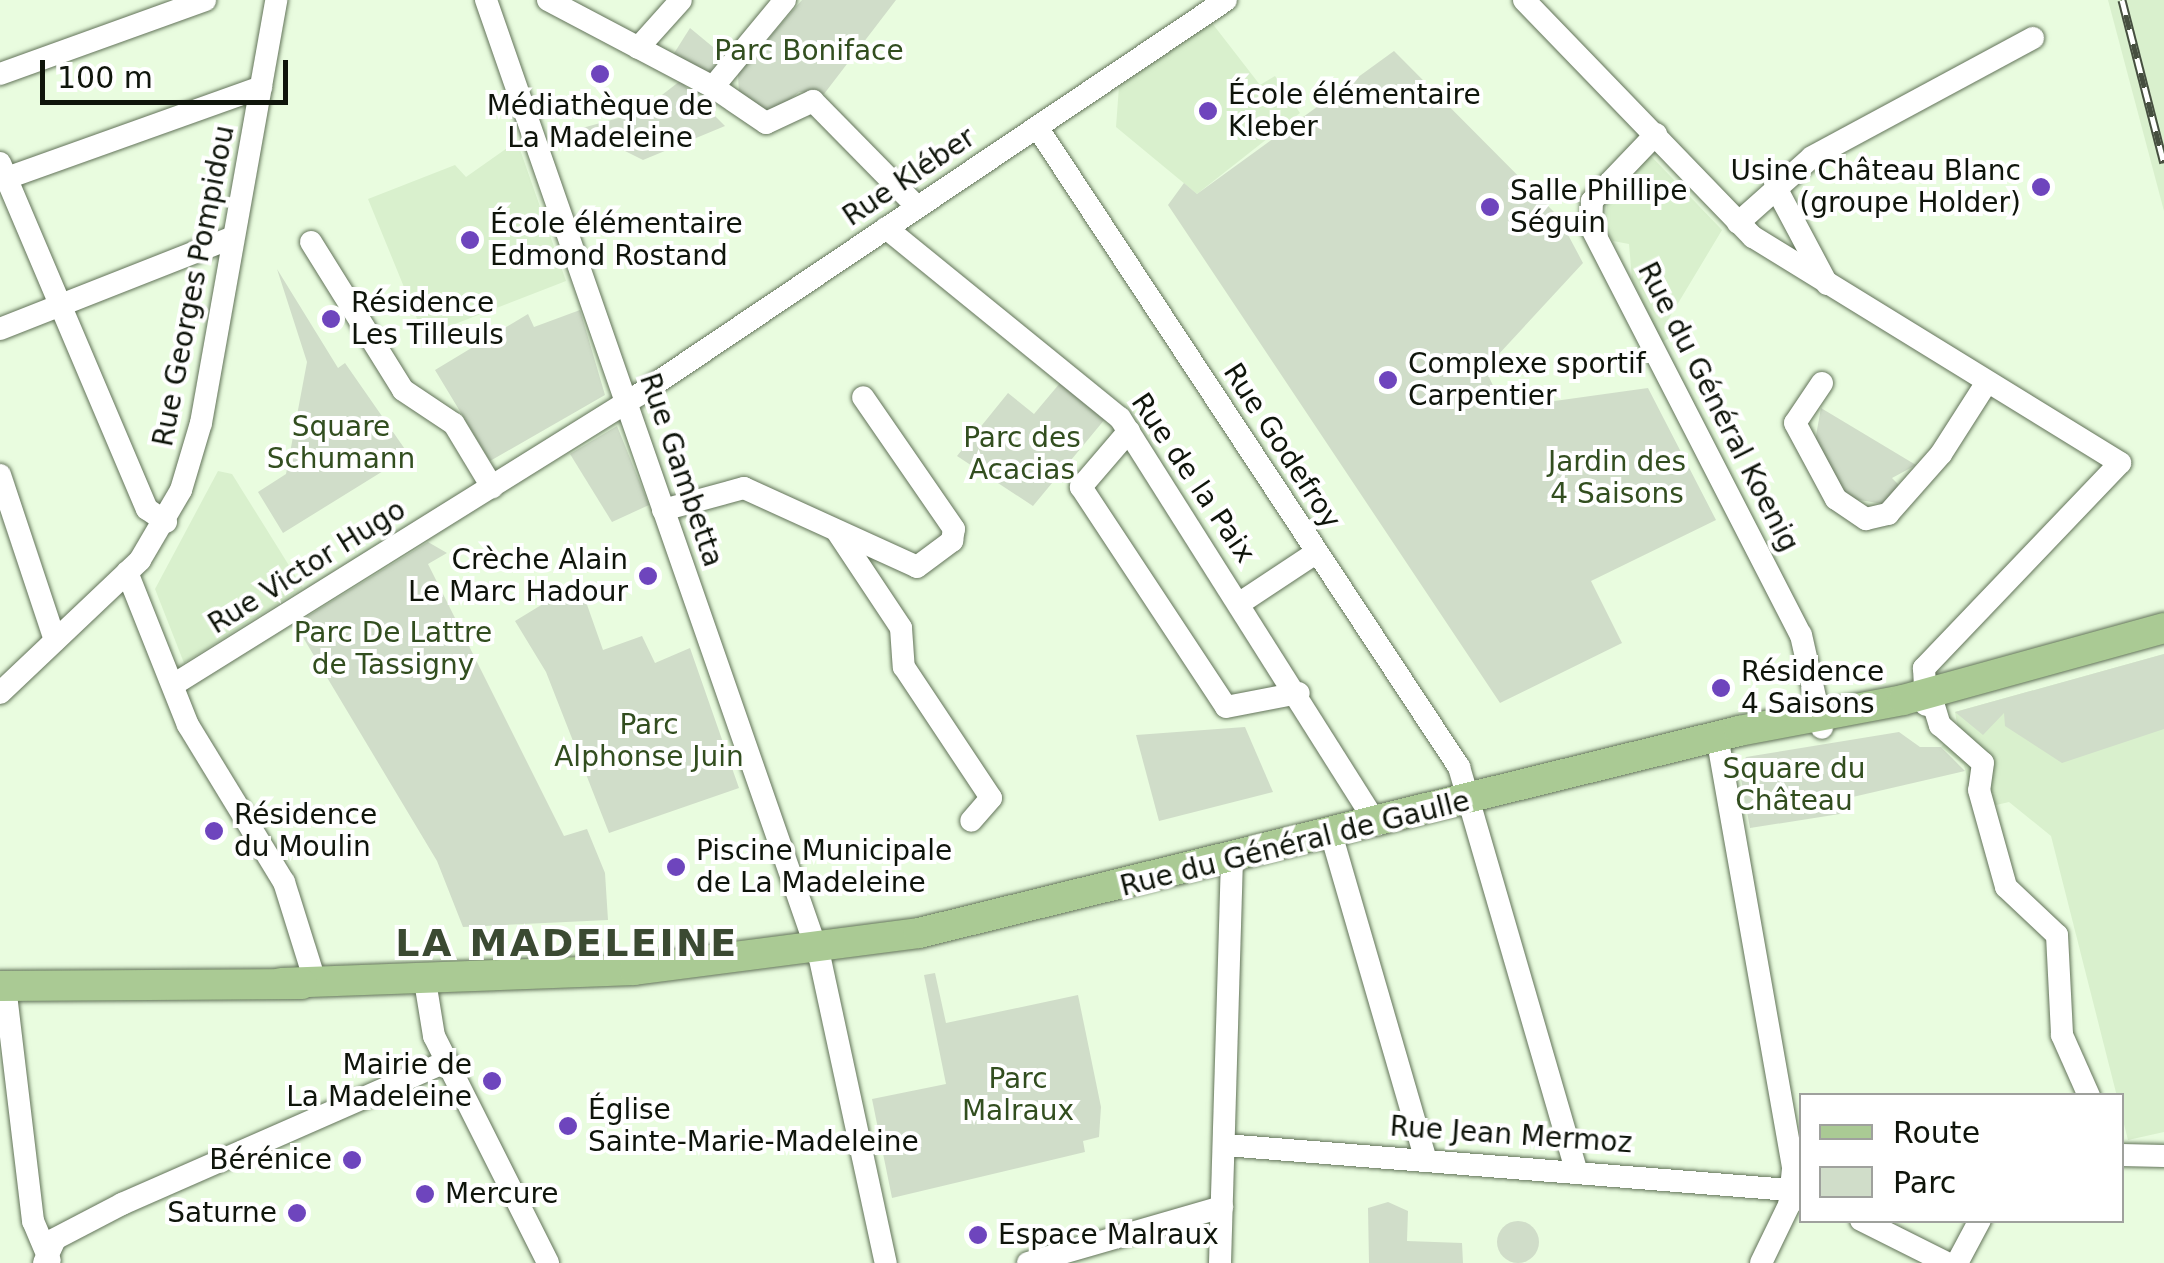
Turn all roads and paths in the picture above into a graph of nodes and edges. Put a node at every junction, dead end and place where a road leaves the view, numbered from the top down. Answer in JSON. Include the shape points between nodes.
{"nodes":[{"id":1,"x":204,"y":0,"type":"edge"},
{"id":2,"x":276,"y":0,"type":"edge"},
{"id":3,"x":486,"y":0,"type":"edge"},
{"id":4,"x":548,"y":0,"type":"edge"},
{"id":5,"x":681,"y":0,"type":"edge"},
{"id":6,"x":785,"y":0,"type":"edge"},
{"id":7,"x":1524,"y":0,"type":"edge"},
{"id":8,"x":1221,"y":1,"type":"edge"},
{"id":9,"x":579,"y":8,"type":"edge"},
{"id":10,"x":2033,"y":38,"type":"dead end"},
{"id":11,"x":638,"y":48,"type":"junction"},
{"id":12,"x":0,"y":74,"type":"edge"},
{"id":13,"x":261,"y":86,"type":"junction"},
{"id":14,"x":713,"y":86,"type":"junction"},
{"id":15,"x":1037,"y":126,"type":"junction"},
{"id":16,"x":1656,"y":134,"type":"junction"},
{"id":17,"x":3,"y":171,"type":"edge"},
{"id":18,"x":1775,"y":186,"type":"junction"},
{"id":19,"x":917,"y":206,"type":"junction"},
{"id":20,"x":1738,"y":223,"type":"junction"},
{"id":21,"x":886,"y":228,"type":"junction"},
{"id":22,"x":234,"y":237,"type":"junction"},
{"id":23,"x":312,"y":242,"type":"dead end"},
{"id":24,"x":1829,"y":287,"type":"junction"},
{"id":25,"x":63,"y":305,"type":"junction"},
{"id":26,"x":0,"y":329,"type":"edge"},
{"id":27,"x":1986,"y":382,"type":"junction"},
{"id":28,"x":1822,"y":383,"type":"dead end"},
{"id":29,"x":863,"y":397,"type":"dead end"},
{"id":30,"x":625,"y":403,"type":"junction"},
{"id":31,"x":1129,"y":431,"type":"junction"},
{"id":32,"x":0,"y":475,"type":"edge"},
{"id":33,"x":492,"y":486,"type":"junction"},
{"id":34,"x":663,"y":510,"type":"junction"},
{"id":35,"x":166,"y":522,"type":"junction"},
{"id":36,"x":838,"y":533,"type":"junction"},
{"id":37,"x":1316,"y":552,"type":"junction"},
{"id":38,"x":128,"y":572,"type":"junction"},
{"id":39,"x":1240,"y":602,"type":"junction"},
{"id":40,"x":2164,"y":628,"type":"edge"},
{"id":41,"x":2164,"y":639,"type":"edge"},
{"id":42,"x":56,"y":640,"type":"junction"},
{"id":43,"x":1947,"y":644,"type":"junction"},
{"id":44,"x":173,"y":685,"type":"junction"},
{"id":45,"x":0,"y":692,"type":"edge"},
{"id":46,"x":1299,"y":694,"type":"junction"},
{"id":47,"x":1934,"y":696,"type":"junction"},
{"id":48,"x":1821,"y":722,"type":"junction"},
{"id":49,"x":1718,"y":740,"type":"junction"},
{"id":50,"x":1472,"y":800,"type":"junction"},
{"id":51,"x":971,"y":821,"type":"dead end"},
{"id":52,"x":1378,"y":825,"type":"junction"},
{"id":53,"x":1332,"y":836,"type":"junction"},
{"id":54,"x":1232,"y":862,"type":"junction"},
{"id":55,"x":818,"y":953,"type":"junction"},
{"id":56,"x":314,"y":978,"type":"junction"},
{"id":57,"x":424,"y":982,"type":"junction"},
{"id":58,"x":281,"y":983,"type":"junction"},
{"id":59,"x":2,"y":986,"type":"edge"},
{"id":60,"x":446,"y":1062,"type":"junction"},
{"id":61,"x":2088,"y":1093,"type":"edge"},
{"id":62,"x":1225,"y":1145,"type":"junction"},
{"id":63,"x":2124,"y":1155,"type":"edge"},
{"id":64,"x":2164,"y":1156,"type":"edge"},
{"id":65,"x":1425,"y":1158,"type":"junction"},
{"id":66,"x":1576,"y":1170,"type":"junction"},
{"id":67,"x":1797,"y":1189,"type":"edge"},
{"id":68,"x":1222,"y":1207,"type":"junction"},
{"id":69,"x":1867,"y":1223,"type":"edge"},
{"id":70,"x":1978,"y":1223,"type":"edge"},
{"id":71,"x":48,"y":1261,"type":"edge"},
{"id":72,"x":548,"y":1263,"type":"edge"},
{"id":73,"x":886,"y":1263,"type":"edge"},
{"id":74,"x":1028,"y":1263,"type":"edge"},
{"id":75,"x":1220,"y":1263,"type":"edge"},
{"id":76,"x":1761,"y":1263,"type":"edge"},
{"id":77,"x":1947,"y":1263,"type":"edge"},
{"id":78,"x":1957,"y":1263,"type":"edge"}],
"edges":[{"from":1,"to":12,"type":"street"},
{"from":2,"to":13,"type":"street","name":"Rue Georges Pompidou"},
{"from":3,"to":30,"type":"street","name":"Rue Gambetta"},
{"from":4,"to":9,"type":"street"},
{"from":5,"to":11,"type":"street"},
{"from":6,"to":14,"type":"street"},
{"from":7,"to":16,"type":"street"},
{"from":8,"to":15,"type":"street","name":"Rue Kléber"},
{"from":9,"to":11,"type":"street"},
{"from":10,"to":18,"type":"street","via":[[1824,150]]},
{"from":11,"to":14,"type":"street"},
{"from":13,"to":17,"type":"street"},
{"from":13,"to":22,"type":"street","name":"Rue Georges Pompidou"},
{"from":14,"to":19,"type":"street","via":[[766,124],[812,102]]},
{"from":15,"to":19,"type":"street","name":"Rue Kléber"},
{"from":15,"to":37,"type":"street","name":"Rue Godefroy"},
{"from":16,"to":20,"type":"street"},
{"from":16,"to":48,"type":"street","name":"Rue du Général Koenig","via":[[1588,212],[1807,647]]},
{"from":17,"to":25,"type":"street"},
{"from":18,"to":20,"type":"street"},
{"from":18,"to":24,"type":"street"},
{"from":19,"to":21,"type":"street","name":"Rue Kléber"},
{"from":20,"to":24,"type":"street"},
{"from":21,"to":30,"type":"street","name":"Rue Kléber"},
{"from":21,"to":31,"type":"street","name":"Rue de la Paix"},
{"from":22,"to":25,"type":"street"},
{"from":22,"to":35,"type":"street","name":"Rue Georges Pompidou","via":[[196,446]]},
{"from":23,"to":33,"type":"street","via":[[403,390],[454,424]]},
{"from":24,"to":27,"type":"street"},
{"from":25,"to":26,"type":"street"},
{"from":25,"to":35,"type":"street","via":[[146,509]]},
{"from":27,"to":28,"type":"street","via":[[1941,454],[1874,519],[1836,499],[1785,424]]},
{"from":27,"to":43,"type":"street","via":[[2120,463]]},
{"from":29,"to":36,"type":"street","via":[[954,529],[952,542],[917,567]]},
{"from":30,"to":33,"type":"street","name":"Rue Victor Hugo"},
{"from":30,"to":34,"type":"street","name":"Rue Gambetta"},
{"from":31,"to":39,"type":"street","name":"Rue de la Paix"},
{"from":31,"to":46,"type":"street","via":[[1081,487],[1226,708]]},
{"from":32,"to":42,"type":"street"},
{"from":33,"to":44,"type":"street","name":"Rue Victor Hugo"},
{"from":34,"to":36,"type":"street","via":[[744,488]]},
{"from":34,"to":55,"type":"street","name":"Rue Gambetta"},
{"from":35,"to":38,"type":"street","name":"Rue Georges Pompidou"},
{"from":36,"to":51,"type":"street","via":[[901,628],[904,667],[992,798]]},
{"from":37,"to":39,"type":"street"},
{"from":37,"to":50,"type":"street","name":"Rue Godefroy","via":[[1459,766]]},
{"from":38,"to":42,"type":"street","name":"Rue Georges Pompidou"},
{"from":38,"to":44,"type":"street"},
{"from":39,"to":46,"type":"street","name":"Rue de la Paix"},
{"from":40,"to":47,"type":"main road","name":"Rue du Général de Gaulle"},
{"from":41,"to":47,"type":"main road","name":"Rue du Général de Gaulle"},
{"from":42,"to":45,"type":"street","name":"Rue Georges Pompidou"},
{"from":43,"to":47,"type":"street"},
{"from":43,"to":47,"type":"street","via":[[1921,673]]},
{"from":44,"to":56,"type":"street","via":[[284,882]]},
{"from":46,"to":52,"type":"street","name":"Rue de la Paix"},
{"from":47,"to":48,"type":"main road","name":"Rue du Général de Gaulle"},
{"from":47,"to":61,"type":"street","via":[[1945,732],[1982,763],[1979,790],[2006,887],[2060,941],[2062,1035]]},
{"from":48,"to":49,"type":"main road","name":"Rue du Général de Gaulle"},
{"from":49,"to":50,"type":"main road","name":"Rue du Général de Gaulle"},
{"from":49,"to":67,"type":"street"},
{"from":50,"to":52,"type":"main road","name":"Rue du Général de Gaulle"},
{"from":50,"to":66,"type":"street","name":"Rue Godefroy"},
{"from":52,"to":53,"type":"main road","name":"Rue du Général de Gaulle"},
{"from":53,"to":54,"type":"main road","name":"Rue du Général de Gaulle"},
{"from":53,"to":65,"type":"street"},
{"from":54,"to":55,"type":"main road","name":"Rue du Général de Gaulle"},
{"from":54,"to":62,"type":"street"},
{"from":55,"to":57,"type":"main road","name":"Rue du Général de Gaulle"},
{"from":55,"to":73,"type":"street","name":"Rue Gambetta"},
{"from":56,"to":57,"type":"main road","name":"Rue du Général de Gaulle"},
{"from":56,"to":58,"type":"main road","name":"Rue du Général de Gaulle"},
{"from":57,"to":58,"type":"main road","name":"Rue du Général de Gaulle"},
{"from":57,"to":60,"type":"street"},
{"from":58,"to":59,"type":"main road","name":"Rue du Général de Gaulle"},
{"from":59,"to":71,"type":"street"},
{"from":60,"to":71,"type":"street","via":[[61,1235]]},
{"from":60,"to":72,"type":"street"},
{"from":62,"to":65,"type":"street","name":"Rue Jean Mermoz"},
{"from":62,"to":68,"type":"street"},
{"from":63,"to":64,"type":"street"},
{"from":65,"to":66,"type":"street","name":"Rue Jean Mermoz"},
{"from":66,"to":67,"type":"street","name":"Rue Jean Mermoz"},
{"from":67,"to":76,"type":"street"},
{"from":68,"to":74,"type":"street"},
{"from":68,"to":75,"type":"street"},
{"from":69,"to":77,"type":"street"},
{"from":70,"to":78,"type":"street"}]}
